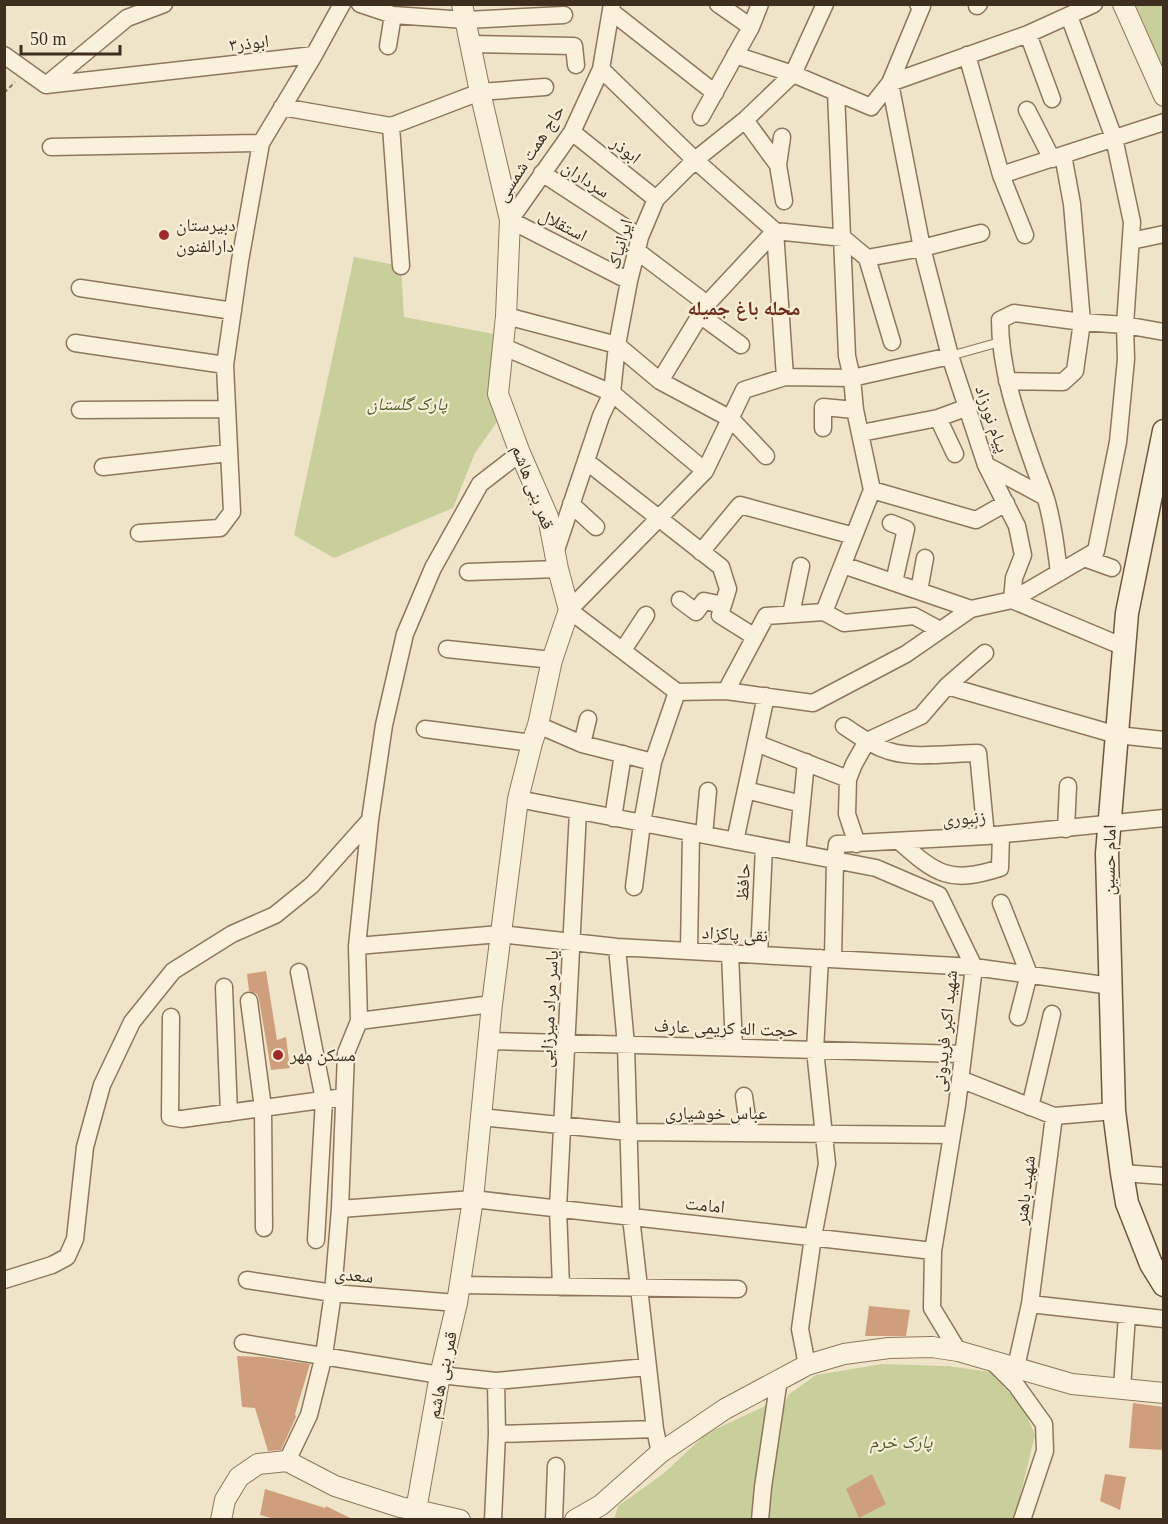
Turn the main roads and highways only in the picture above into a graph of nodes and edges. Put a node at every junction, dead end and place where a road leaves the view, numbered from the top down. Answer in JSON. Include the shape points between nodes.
{"nodes":[{"id":1,"x":1164,"y":431,"type":"edge"},
{"id":2,"x":1164,"y":1285,"type":"edge"}],
"edges":[{"from":1,"to":2,"type":"main road","name":"امام حسین","via":[[1127,613],[1107,854],[1114,1111],[1122,1173],[1127,1203],[1151,1264]]}]}
